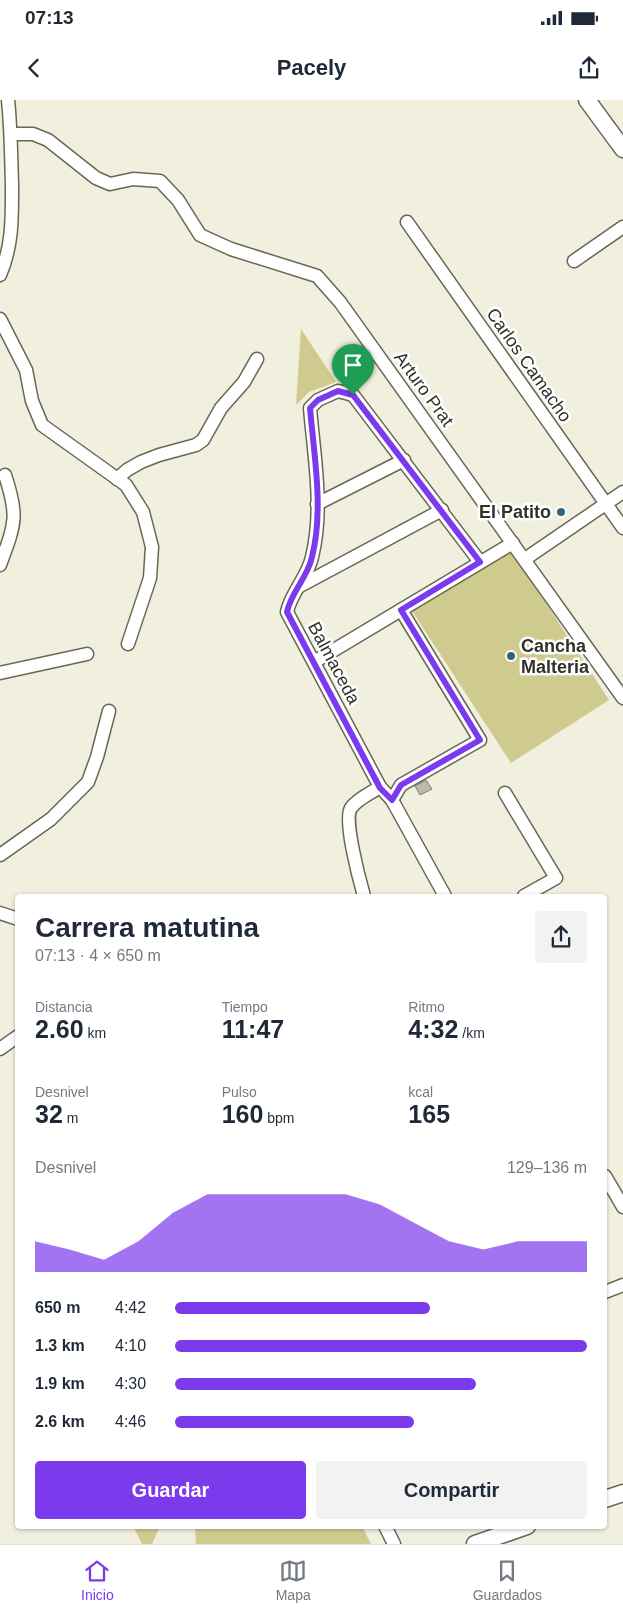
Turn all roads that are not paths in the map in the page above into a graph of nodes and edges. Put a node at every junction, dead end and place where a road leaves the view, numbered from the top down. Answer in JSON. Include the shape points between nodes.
{"nodes":[{"id":1,"x":8,"y":100,"type":"edge"},
{"id":2,"x":587,"y":100,"type":"edge"},
{"id":3,"x":11,"y":134,"type":"junction"},
{"id":4,"x":623,"y":149,"type":"edge"},
{"id":5,"x":407,"y":222,"type":"dead end"},
{"id":6,"x":623,"y":227,"type":"edge"},
{"id":7,"x":574,"y":261,"type":"dead end"},
{"id":8,"x":0,"y":275,"type":"edge"},
{"id":9,"x":0,"y":319,"type":"edge"},
{"id":10,"x":257,"y":359,"type":"dead end"},
{"id":11,"x":404,"y":460,"type":"junction"},
{"id":12,"x":6,"y":474,"type":"dead end"},
{"id":13,"x":117,"y":479,"type":"junction"},
{"id":14,"x":623,"y":492,"type":"edge"},
{"id":15,"x":317,"y":504,"type":"junction"},
{"id":16,"x":606,"y":505,"type":"junction"},
{"id":17,"x":442,"y":510,"type":"junction"},
{"id":18,"x":623,"y":528,"type":"edge"},
{"id":19,"x":513,"y":543,"type":"junction"},
{"id":20,"x":3,"y":548,"type":"edge"},
{"id":21,"x":525,"y":559,"type":"junction"},
{"id":22,"x":480,"y":562,"type":"junction"},
{"id":23,"x":0,"y":564,"type":"edge"},
{"id":24,"x":300,"y":586,"type":"junction"},
{"id":25,"x":401,"y":610,"type":"junction"},
{"id":26,"x":128,"y":644,"type":"dead end"},
{"id":27,"x":87,"y":654,"type":"dead end"},
{"id":28,"x":314,"y":662,"type":"junction"},
{"id":29,"x":0,"y":673,"type":"edge"},
{"id":30,"x":623,"y":698,"type":"edge"},
{"id":31,"x":109,"y":711,"type":"dead end"},
{"id":32,"x":380,"y":788,"type":"junction"},
{"id":33,"x":505,"y":793,"type":"dead end"},
{"id":34,"x":392,"y":800,"type":"junction"},
{"id":35,"x":0,"y":855,"type":"edge"},
{"id":36,"x":364,"y":894,"type":"edge"},
{"id":37,"x":444,"y":894,"type":"edge"},
{"id":38,"x":528,"y":894,"type":"edge"},
{"id":39,"x":0,"y":913,"type":"edge"},
{"id":40,"x":15,"y":919,"type":"edge"},
{"id":41,"x":15,"y":1038,"type":"edge"},
{"id":42,"x":0,"y":1049,"type":"edge"},
{"id":43,"x":607,"y":1179,"type":"edge"},
{"id":44,"x":623,"y":1207,"type":"edge"},
{"id":45,"x":623,"y":1285,"type":"edge"},
{"id":46,"x":607,"y":1291,"type":"edge"},
{"id":47,"x":623,"y":1493,"type":"edge"},
{"id":48,"x":607,"y":1498,"type":"edge"},
{"id":49,"x":386,"y":1529,"type":"edge"},
{"id":50,"x":518,"y":1529,"type":"edge"},
{"id":51,"x":394,"y":1544,"type":"edge"},
{"id":52,"x":475,"y":1544,"type":"edge"}],
"edges":[{"from":1,"to":3,"type":"street"},
{"from":2,"to":4,"type":"street"},
{"from":3,"to":8,"type":"street","via":[[12,233]]},
{"from":3,"to":19,"type":"street","name":"Arturo Prat","via":[[33,134],[48,140],[96,178],[110,184],[133,178],[160,181],[178,200],[200,235],[231,249],[317,276],[340,302]]},
{"from":5,"to":16,"type":"street","name":"Carlos Camacho"},
{"from":6,"to":7,"type":"street"},
{"from":9,"to":13,"type":"street","via":[[26,370],[32,401],[42,425]]},
{"from":10,"to":13,"type":"street","via":[[244,382],[221,408],[203,440],[140,462]]},
{"from":11,"to":15,"type":"street"},
{"from":11,"to":15,"type":"street","name":"Balmaceda","via":[[353,395],[338,391],[318,400],[310,408]]},
{"from":11,"to":17,"type":"street"},
{"from":12,"to":20,"type":"street","via":[[15,509],[13,526]]},
{"from":13,"to":26,"type":"street","via":[[126,485],[139,503],[148,523],[152,547],[150,578]]},
{"from":14,"to":16,"type":"street"},
{"from":15,"to":24,"type":"street","name":"Balmaceda","via":[[312,558]]},
{"from":16,"to":18,"type":"street","name":"Carlos Camacho"},
{"from":16,"to":21,"type":"street"},
{"from":17,"to":22,"type":"street"},
{"from":17,"to":24,"type":"street"},
{"from":19,"to":21,"type":"street","name":"Arturo Prat"},
{"from":19,"to":22,"type":"street"},
{"from":20,"to":23,"type":"street"},
{"from":21,"to":30,"type":"street","name":"Arturo Prat"},
{"from":22,"to":25,"type":"street"},
{"from":24,"to":28,"type":"street","name":"Balmaceda","via":[[287,612]]},
{"from":25,"to":28,"type":"street"},
{"from":25,"to":34,"type":"street","via":[[480,740],[401,785]]},
{"from":27,"to":29,"type":"street"},
{"from":28,"to":32,"type":"street","name":"Balmaceda"},
{"from":31,"to":35,"type":"street","via":[[88,782],[51,819]]},
{"from":32,"to":34,"type":"street","name":"Balmaceda"},
{"from":32,"to":36,"type":"street","via":[[354,805],[349,814],[350,836]]},
{"from":33,"to":38,"type":"street","via":[[556,878]]},
{"from":34,"to":37,"type":"street","name":"Balmaceda"},
{"from":39,"to":40,"type":"street"},
{"from":41,"to":42,"type":"street"},
{"from":43,"to":44,"type":"street"},
{"from":45,"to":46,"type":"street"},
{"from":47,"to":48,"type":"street"},
{"from":49,"to":51,"type":"street"},
{"from":50,"to":52,"type":"street"}]}
